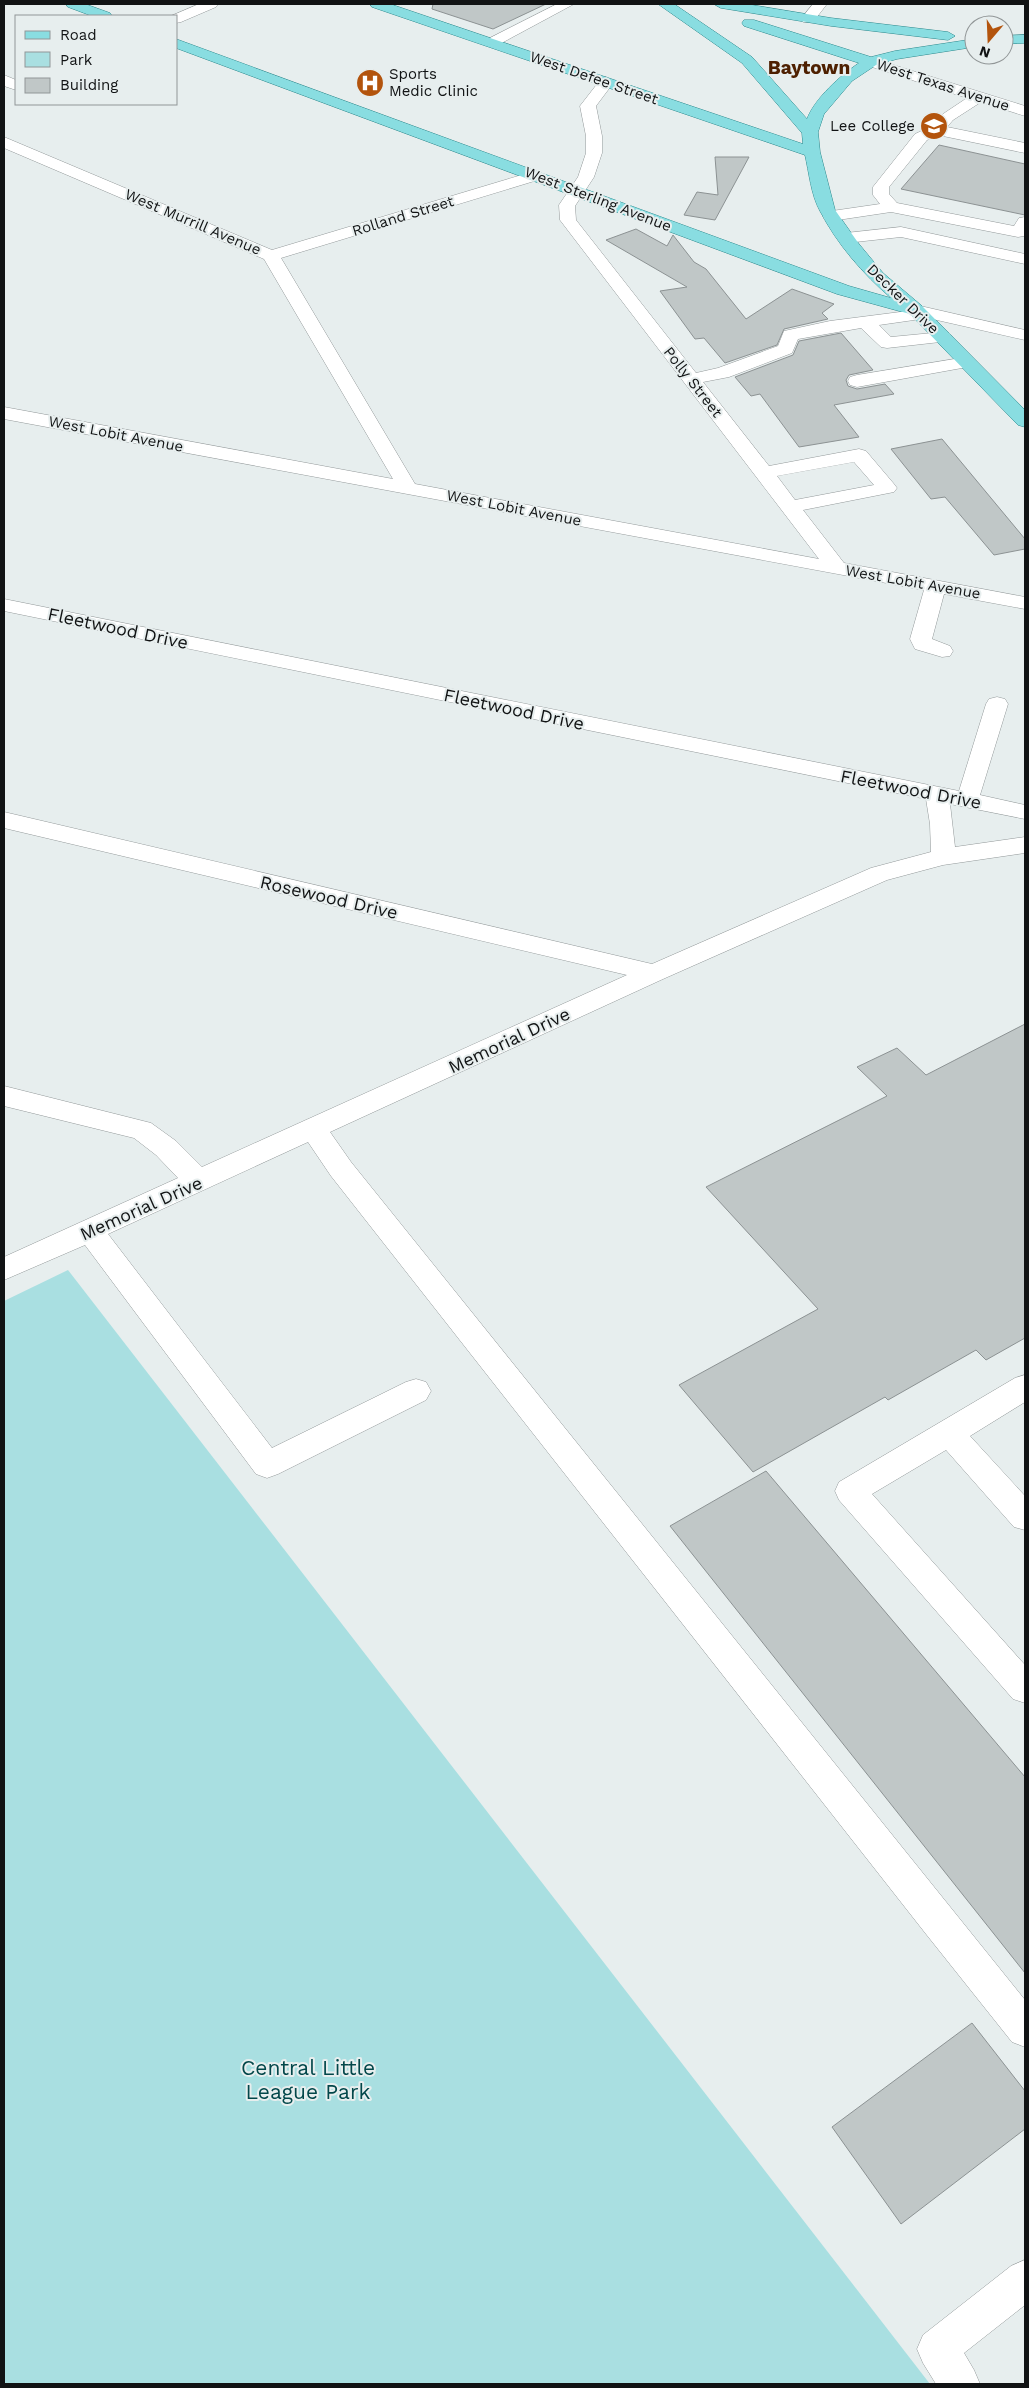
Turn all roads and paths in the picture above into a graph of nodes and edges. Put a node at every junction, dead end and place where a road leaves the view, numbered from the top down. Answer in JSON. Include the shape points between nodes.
{"nodes":[{"id":1,"x":73,"y":4,"type":"edge"},
{"id":2,"x":211,"y":4,"type":"edge"},
{"id":3,"x":377,"y":4,"type":"edge"},
{"id":4,"x":567,"y":4,"type":"edge"},
{"id":5,"x":665,"y":4,"type":"edge"},
{"id":6,"x":820,"y":4,"type":"edge"},
{"id":7,"x":716,"y":7,"type":"edge"},
{"id":8,"x":99,"y":15,"type":"edge"},
{"id":9,"x":178,"y":17,"type":"edge"},
{"id":10,"x":808,"y":18,"type":"junction"},
{"id":11,"x":964,"y":38,"type":"edge"},
{"id":12,"x":491,"y":43,"type":"junction"},
{"id":13,"x":178,"y":44,"type":"edge"},
{"id":14,"x":964,"y":45,"type":"edge"},
{"id":15,"x":871,"y":62,"type":"junction"},
{"id":16,"x":606,"y":82,"type":"junction"},
{"id":17,"x":980,"y":96,"type":"junction"},
{"id":18,"x":1025,"y":111,"type":"edge"},
{"id":19,"x":936,"y":130,"type":"junction"},
{"id":20,"x":810,"y":132,"type":"junction"},
{"id":21,"x":4,"y":142,"type":"edge"},
{"id":22,"x":1025,"y":148,"type":"edge"},
{"id":23,"x":812,"y":152,"type":"junction"},
{"id":24,"x":535,"y":176,"type":"junction"},
{"id":25,"x":578,"y":192,"type":"junction"},
{"id":26,"x":891,"y":207,"type":"junction"},
{"id":27,"x":831,"y":216,"type":"junction"},
{"id":28,"x":1022,"y":227,"type":"edge"},
{"id":29,"x":846,"y":238,"type":"junction"},
{"id":30,"x":1003,"y":254,"type":"junction"},
{"id":31,"x":271,"y":256,"type":"junction"},
{"id":32,"x":1025,"y":259,"type":"edge"},
{"id":33,"x":919,"y":312,"type":"junction"},
{"id":34,"x":864,"y":321,"type":"junction"},
{"id":35,"x":1025,"y":335,"type":"edge"},
{"id":36,"x":943,"y":337,"type":"junction"},
{"id":37,"x":967,"y":362,"type":"junction"},
{"id":38,"x":692,"y":379,"type":"junction"},
{"id":39,"x":856,"y":381,"type":"dead end"},
{"id":40,"x":4,"y":414,"type":"edge"},
{"id":41,"x":1025,"y":421,"type":"edge"},
{"id":42,"x":764,"y":473,"type":"junction"},
{"id":43,"x":408,"y":488,"type":"junction"},
{"id":44,"x":790,"y":507,"type":"junction"},
{"id":45,"x":838,"y":569,"type":"junction"},
{"id":46,"x":936,"y":586,"type":"junction"},
{"id":47,"x":1025,"y":603,"type":"edge"},
{"id":48,"x":4,"y":605,"type":"edge"},
{"id":49,"x":942,"y":651,"type":"dead end"},
{"id":50,"x":997,"y":704,"type":"dead end"},
{"id":51,"x":937,"y":795,"type":"junction"},
{"id":52,"x":966,"y":801,"type":"junction"},
{"id":53,"x":1025,"y":812,"type":"edge"},
{"id":54,"x":4,"y":820,"type":"edge"},
{"id":55,"x":1025,"y":845,"type":"edge"},
{"id":56,"x":943,"y":857,"type":"junction"},
{"id":57,"x":654,"y":973,"type":"junction"},
{"id":58,"x":4,"y":1096,"type":"edge"},
{"id":59,"x":314,"y":1130,"type":"junction"},
{"id":60,"x":200,"y":1182,"type":"junction"},
{"id":61,"x":90,"y":1231,"type":"junction"},
{"id":62,"x":4,"y":1269,"type":"edge"},
{"id":63,"x":1025,"y":1387,"type":"edge"},
{"id":64,"x":416,"y":1391,"type":"dead end"},
{"id":65,"x":949,"y":1433,"type":"junction"},
{"id":66,"x":1025,"y":1517,"type":"edge"},
{"id":67,"x":1025,"y":1688,"type":"edge"},
{"id":68,"x":1025,"y":2028,"type":"edge"},
{"id":69,"x":1025,"y":2280,"type":"edge"},
{"id":70,"x":960,"y":2384,"type":"edge"}],
"edges":[{"from":1,"to":8,"type":"main road"},
{"from":2,"to":9,"type":"street"},
{"from":3,"to":12,"type":"main road","name":"West Defee Street"},
{"from":4,"to":12,"type":"street"},
{"from":5,"to":20,"type":"main road","via":[[747,60]]},
{"from":6,"to":10,"type":"street"},
{"from":7,"to":10,"type":"main road"},
{"from":7,"to":15,"type":"main road","name":"West Texas Avenue"},
{"from":10,"to":11,"type":"main road"},
{"from":12,"to":16,"type":"main road","name":"West Defee Street"},
{"from":13,"to":24,"type":"main road","name":"West Sterling Avenue"},
{"from":14,"to":15,"type":"main road","name":"Decker Drive"},
{"from":15,"to":17,"type":"street","name":"West Texas Avenue"},
{"from":15,"to":20,"type":"main road","name":"Decker Drive","via":[[847,78],[817,113]]},
{"from":16,"to":23,"type":"main road","name":"West Defee Street"},
{"from":16,"to":25,"type":"street","name":"Polly Street","via":[[588,106],[595,146],[588,173]]},
{"from":17,"to":18,"type":"street","name":"West Texas Avenue"},
{"from":17,"to":19,"type":"street","via":[[948,117]]},
{"from":19,"to":22,"type":"street"},
{"from":19,"to":26,"type":"street","via":[[921,137],[881,187],[881,195]]},
{"from":20,"to":23,"type":"main road","name":"Decker Drive"},
{"from":21,"to":31,"type":"street","name":"West Murrill Avenue"},
{"from":23,"to":27,"type":"main road","name":"Decker Drive","via":[[819,185]]},
{"from":24,"to":25,"type":"main road","name":"West Sterling Avenue"},
{"from":24,"to":31,"type":"street","name":"Rolland Street"},
{"from":25,"to":33,"type":"main road","name":"West Sterling Avenue","via":[[843,290]]},
{"from":25,"to":38,"type":"street","name":"Polly Street","via":[[567,205],[568,220]]},
{"from":26,"to":27,"type":"street"},
{"from":26,"to":28,"type":"street"},
{"from":27,"to":29,"type":"main road","name":"Decker Drive"},
{"from":28,"to":30,"type":"street"},
{"from":29,"to":30,"type":"street","via":[[901,232]]},
{"from":29,"to":33,"type":"main road","name":"Decker Drive","via":[[877,277]]},
{"from":30,"to":32,"type":"street"},
{"from":31,"to":43,"type":"street","name":"West Murrill Avenue"},
{"from":33,"to":34,"type":"street"},
{"from":33,"to":35,"type":"street","name":"West Sterling Avenue"},
{"from":33,"to":36,"type":"main road","name":"Decker Drive"},
{"from":34,"to":36,"type":"street","via":[[887,343]]},
{"from":34,"to":38,"type":"street","via":[[790,335],[786,349],[723,373]]},
{"from":36,"to":37,"type":"main road","name":"Decker Drive"},
{"from":37,"to":39,"type":"street"},
{"from":37,"to":41,"type":"main road","name":"Decker Drive"},
{"from":38,"to":42,"type":"street","name":"Polly Street"},
{"from":40,"to":43,"type":"street","name":"West Lobit Avenue"},
{"from":42,"to":44,"type":"street","name":"Polly Street"},
{"from":42,"to":44,"type":"street","via":[[859,455],[887,488]]},
{"from":43,"to":45,"type":"street","name":"West Lobit Avenue"},
{"from":44,"to":45,"type":"street","name":"Polly Street"},
{"from":45,"to":46,"type":"street","name":"West Lobit Avenue"},
{"from":46,"to":47,"type":"street","name":"West Lobit Avenue"},
{"from":46,"to":49,"type":"street","via":[[921,639],[923,644]]},
{"from":48,"to":51,"type":"street","name":"Fleetwood Drive"},
{"from":50,"to":52,"type":"street"},
{"from":51,"to":52,"type":"street","name":"Fleetwood Drive"},
{"from":51,"to":56,"type":"street"},
{"from":52,"to":53,"type":"street","name":"Fleetwood Drive"},
{"from":54,"to":57,"type":"street","name":"Rosewood Drive"},
{"from":55,"to":56,"type":"street","name":"Memorial Drive"},
{"from":56,"to":57,"type":"street","name":"Memorial Drive","via":[[879,874]]},
{"from":57,"to":59,"type":"street","name":"Memorial Drive"},
{"from":58,"to":60,"type":"street","via":[[142,1130],[166,1148]]},
{"from":59,"to":60,"type":"street","name":"Memorial Drive"},
{"from":59,"to":68,"type":"street","via":[[341,1169],[543,1419],[700,1624]]},
{"from":60,"to":61,"type":"street","name":"Memorial Drive"},
{"from":61,"to":62,"type":"street","name":"Memorial Drive"},
{"from":61,"to":64,"type":"street","via":[[267,1465]]},
{"from":63,"to":65,"type":"street"},
{"from":65,"to":66,"type":"street"},
{"from":65,"to":67,"type":"street","via":[[850,1491]]},
{"from":69,"to":70,"type":"street","via":[[937,2349]]}]}
